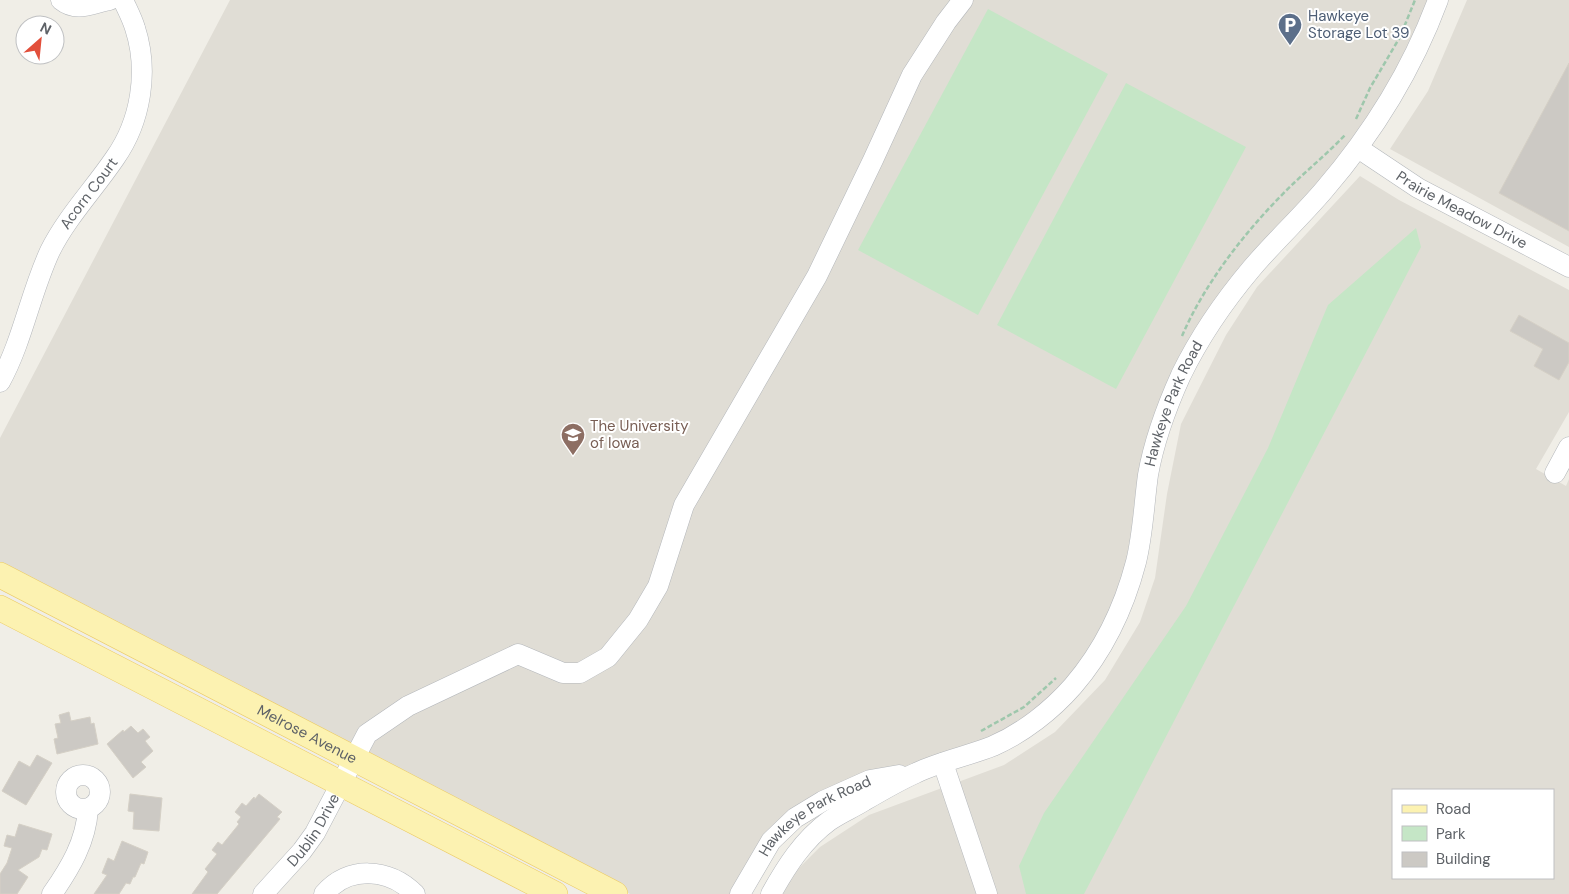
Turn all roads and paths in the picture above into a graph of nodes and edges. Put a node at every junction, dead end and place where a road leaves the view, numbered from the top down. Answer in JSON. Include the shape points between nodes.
{"nodes":[{"id":1,"x":61,"y":0,"type":"edge"},
{"id":2,"x":110,"y":0,"type":"edge"},
{"id":3,"x":123,"y":0,"type":"edge"},
{"id":4,"x":963,"y":0,"type":"edge"},
{"id":5,"x":1415,"y":0,"type":"edge"},
{"id":6,"x":1438,"y":0,"type":"edge"},
{"id":7,"x":1353,"y":126,"type":"dead end"},
{"id":8,"x":1352,"y":141,"type":"junction"},
{"id":9,"x":1569,"y":267,"type":"edge"},
{"id":10,"x":1181,"y":337,"type":"dead end"},
{"id":11,"x":0,"y":382,"type":"edge"},
{"id":12,"x":1569,"y":447,"type":"edge"},
{"id":13,"x":1555,"y":473,"type":"dead end"},
{"id":14,"x":0,"y":575,"type":"edge"},
{"id":15,"x":0,"y":608,"type":"edge"},
{"id":16,"x":1057,"y":677,"type":"dead end"},
{"id":17,"x":974,"y":734,"type":"dead end"},
{"id":18,"x":355,"y":758,"type":"junction"},
{"id":19,"x":943,"y":763,"type":"junction"},
{"id":20,"x":916,"y":772,"type":"junction"},
{"id":21,"x":342,"y":784,"type":"junction"},
{"id":22,"x":88,"y":809,"type":"dead end"},
{"id":23,"x":52,"y":894,"type":"edge"},
{"id":24,"x":263,"y":894,"type":"edge"},
{"id":25,"x":324,"y":894,"type":"edge"},
{"id":26,"x":415,"y":894,"type":"edge"},
{"id":27,"x":555,"y":894,"type":"edge"},
{"id":28,"x":614,"y":894,"type":"edge"},
{"id":29,"x":740,"y":894,"type":"edge"},
{"id":30,"x":771,"y":894,"type":"edge"},
{"id":31,"x":987,"y":894,"type":"edge"}],
"edges":[{"from":1,"to":2,"type":"street","via":[[73,7]]},
{"from":3,"to":11,"type":"street","name":"Acorn Court","via":[[135,28],[141,63],[135,119],[116,158],[65,225],[51,249],[15,351]]},
{"from":4,"to":18,"type":"street","name":"Dublin Drive","via":[[912,75],[817,276],[684,505],[658,586],[638,620],[608,657],[580,673],[562,673],[518,654],[408,706],[367,734]]},
{"from":5,"to":7,"type":"path","via":[[1400,37],[1370,88]]},
{"from":6,"to":8,"type":"street","name":"Hawkeye Park Road","via":[[1396,90]]},
{"from":8,"to":9,"type":"street","name":"Prairie Meadow Drive","via":[[1418,188]]},
{"from":8,"to":10,"type":"path","via":[[1334,148],[1294,182],[1257,223],[1207,289]]},
{"from":8,"to":19,"type":"street","name":"Hawkeye Park Road","via":[[1324,190],[1220,309],[1182,373],[1160,428],[1149,472],[1137,558],[1129,588],[1118,618],[1090,664],[1065,694],[1028,726],[995,745]]},
{"from":12,"to":13,"type":"street"},
{"from":14,"to":18,"type":"main road","name":"Melrose Avenue"},
{"from":15,"to":21,"type":"main road","name":"Melrose Avenue"},
{"from":16,"to":17,"type":"path","via":[[1024,707]]},
{"from":18,"to":21,"type":"street","name":"Dublin Drive"},
{"from":18,"to":28,"type":"main road","name":"Melrose Avenue"},
{"from":19,"to":20,"type":"street","name":"Hawkeye Park Road"},
{"from":19,"to":31,"type":"street"},
{"from":20,"to":29,"type":"street","name":"Hawkeye Park Road","via":[[870,780],[823,801],[795,818],[771,841]]},
{"from":20,"to":30,"type":"street","name":"Hawkeye Park Road","via":[[826,823],[798,850]]},
{"from":21,"to":24,"type":"street","name":"Dublin Drive","via":[[302,852]]},
{"from":21,"to":27,"type":"main road","name":"Melrose Avenue"},
{"from":22,"to":23,"type":"street","via":[[81,845]]},
{"from":25,"to":26,"type":"street","via":[[337,881],[367,872],[395,878]]}]}
